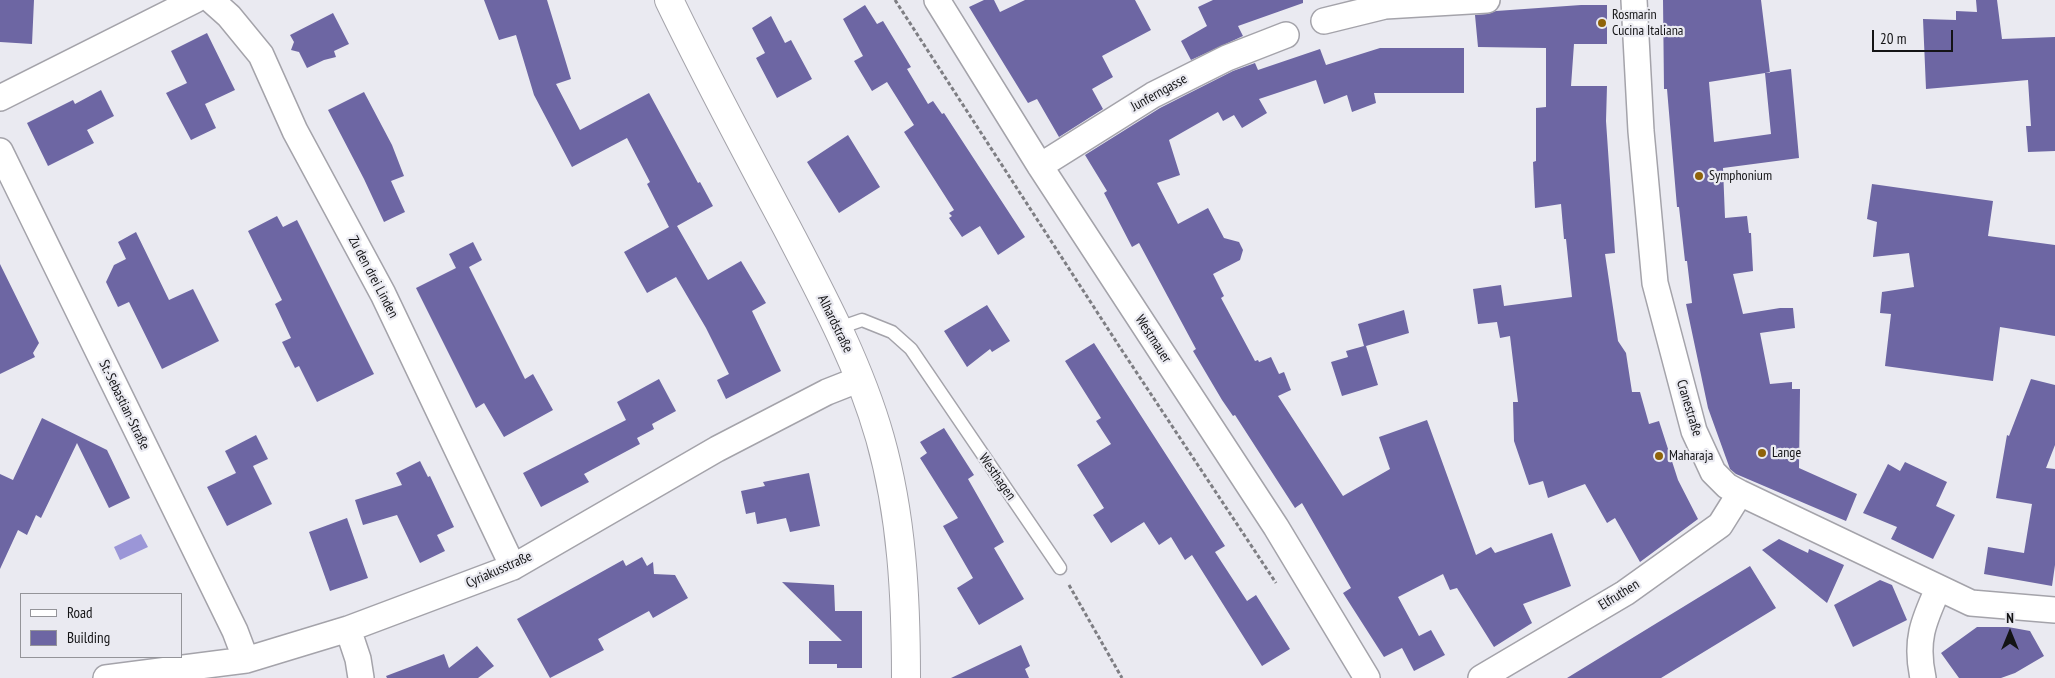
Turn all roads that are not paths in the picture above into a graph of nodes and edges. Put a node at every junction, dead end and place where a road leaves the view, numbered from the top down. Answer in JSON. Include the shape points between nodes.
{"nodes":[{"id":1,"x":195,"y":0,"type":"edge"},
{"id":2,"x":211,"y":0,"type":"edge"},
{"id":3,"x":669,"y":0,"type":"edge"},
{"id":4,"x":938,"y":0,"type":"edge"},
{"id":5,"x":1487,"y":0,"type":"edge"},
{"id":6,"x":1634,"y":0,"type":"edge"},
{"id":7,"x":1324,"y":21,"type":"dead end"},
{"id":8,"x":1286,"y":35,"type":"dead end"},
{"id":9,"x":0,"y":98,"type":"edge"},
{"id":10,"x":0,"y":151,"type":"edge"},
{"id":11,"x":1040,"y":166,"type":"junction"},
{"id":12,"x":839,"y":328,"type":"junction"},
{"id":13,"x":860,"y":379,"type":"junction"},
{"id":14,"x":1740,"y":493,"type":"junction"},
{"id":15,"x":513,"y":567,"type":"junction"},
{"id":16,"x":1060,"y":568,"type":"road end"},
{"id":17,"x":1938,"y":588,"type":"junction"},
{"id":18,"x":2055,"y":610,"type":"edge"},
{"id":19,"x":348,"y":629,"type":"junction"},
{"id":20,"x":246,"y":660,"type":"junction"},
{"id":21,"x":106,"y":678,"type":"edge"},
{"id":22,"x":362,"y":678,"type":"edge"},
{"id":23,"x":906,"y":678,"type":"edge"},
{"id":24,"x":1367,"y":678,"type":"edge"},
{"id":25,"x":1481,"y":678,"type":"edge"},
{"id":26,"x":1923,"y":678,"type":"edge"}],
"edges":[{"from":1,"to":9,"type":"street"},
{"from":2,"to":15,"type":"street","name":"Zu den drei Linden","via":[[229,16],[261,55],[295,131],[383,294]]},
{"from":3,"to":12,"type":"main road","name":"Alhardstraße"},
{"from":4,"to":11,"type":"street","name":"Westmauer"},
{"from":5,"to":7,"type":"street","via":[[1385,6]]},
{"from":6,"to":14,"type":"street","name":"Cranestraße","via":[[1641,131],[1655,283],[1694,431],[1713,472]]},
{"from":8,"to":11,"type":"street","name":"Junferngasse","via":[[1227,58],[1153,94]]},
{"from":10,"to":20,"type":"street","name":"St.-Sebastian-Straße","via":[[235,631]]},
{"from":11,"to":24,"type":"street","name":"Westmauer","via":[[1276,527]]},
{"from":12,"to":13,"type":"main road","name":"Alhardstraße"},
{"from":12,"to":16,"type":"lane","name":"Westhagen","via":[[862,320],[892,332],[910,349]]},
{"from":13,"to":15,"type":"street","name":"Cyriakusstraße","via":[[827,392],[717,449]]},
{"from":13,"to":23,"type":"main road","name":"Alhardstraße","via":[[880,439],[899,530],[906,608]]},
{"from":14,"to":17,"type":"street","name":"Cranestraße"},
{"from":14,"to":25,"type":"street","name":"Elfruthen","via":[[1720,525],[1625,594]]},
{"from":15,"to":19,"type":"street","name":"Cyriakusstraße"},
{"from":17,"to":18,"type":"street","name":"Cranestraße","via":[[1970,603]]},
{"from":17,"to":26,"type":"street","via":[[1921,627],[1919,656]]},
{"from":19,"to":20,"type":"street","name":"Cyriakusstraße"},
{"from":19,"to":22,"type":"street"},
{"from":20,"to":21,"type":"street","name":"Cyriakusstraße"}]}
